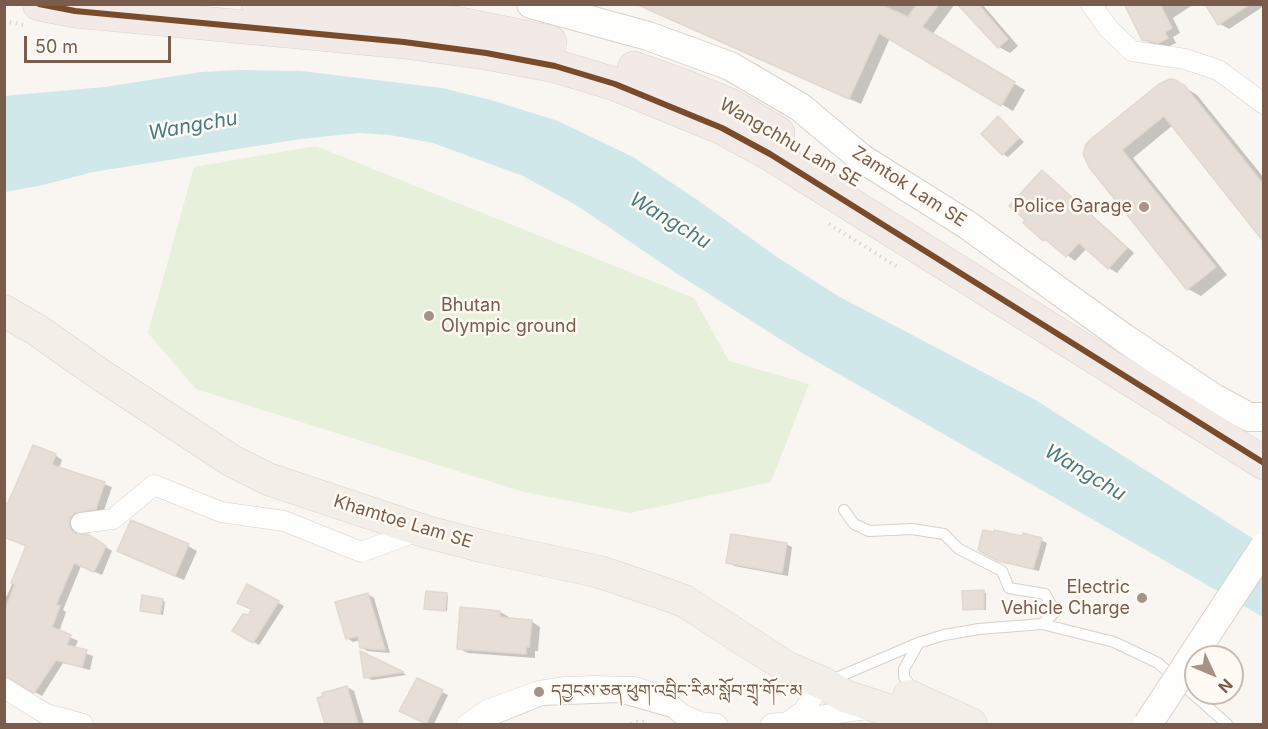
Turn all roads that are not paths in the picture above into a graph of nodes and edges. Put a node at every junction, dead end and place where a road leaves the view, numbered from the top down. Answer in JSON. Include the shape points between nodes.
{"nodes":[{"id":1,"x":258,"y":4,"type":"edge"},
{"id":2,"x":531,"y":4,"type":"edge"},
{"id":3,"x":1091,"y":4,"type":"edge"},
{"id":4,"x":35,"y":16,"type":"edge"},
{"id":5,"x":1263,"y":104,"type":"edge"},
{"id":6,"x":4,"y":311,"type":"edge"},
{"id":7,"x":1263,"y":418,"type":"edge"},
{"id":8,"x":1230,"y":422,"type":"junction"},
{"id":9,"x":1263,"y":461,"type":"edge"},
{"id":10,"x":844,"y":510,"type":"dead end"},
{"id":11,"x":81,"y":523,"type":"dead end"},
{"id":12,"x":421,"y":530,"type":"junction"},
{"id":13,"x":1263,"y":547,"type":"edge"},
{"id":14,"x":1042,"y":624,"type":"junction"},
{"id":15,"x":918,"y":643,"type":"junction"},
{"id":16,"x":823,"y":683,"type":"junction"},
{"id":17,"x":4,"y":688,"type":"edge"},
{"id":18,"x":880,"y":708,"type":"junction"},
{"id":19,"x":927,"y":714,"type":"edge"},
{"id":20,"x":681,"y":719,"type":"edge"},
{"id":21,"x":779,"y":723,"type":"edge"},
{"id":22,"x":83,"y":724,"type":"edge"},
{"id":23,"x":467,"y":724,"type":"edge"},
{"id":24,"x":488,"y":724,"type":"edge"},
{"id":25,"x":717,"y":724,"type":"edge"},
{"id":26,"x":971,"y":724,"type":"edge"},
{"id":27,"x":1148,"y":724,"type":"edge"},
{"id":28,"x":1227,"y":724,"type":"edge"}],
"edges":[{"from":1,"to":8,"type":"highway","name":"Wangchhu Lam SE","via":[[455,23],[561,44],[732,106],[838,169]]},
{"from":2,"to":7,"type":"main road","name":"Zamtok Lam SE","via":[[648,36],[730,66],[800,107],[861,158],[966,225],[1212,397],[1249,417]]},
{"from":3,"to":5,"type":"street","via":[[1132,51],[1185,59],[1218,70]]},
{"from":4,"to":9,"type":"highway","name":"Wangchhu Lam SE","via":[[75,11],[393,41],[486,52],[555,66],[615,84],[722,128],[770,154]]},
{"from":6,"to":12,"type":"main road","name":"Khamtoe Lam SE","via":[[232,461],[268,479]]},
{"from":7,"to":8,"type":"main road","via":[[1251,426]]},
{"from":8,"to":9,"type":"highway","name":"Wangchhu Lam SE"},
{"from":10,"to":14,"type":"lane","via":[[854,524],[869,531],[912,529],[944,534],[959,549],[1002,571],[1009,588],[1045,594],[1055,612]]},
{"from":11,"to":12,"type":"street","via":[[113,519],[154,485],[220,512],[284,520],[361,552]]},
{"from":12,"to":16,"type":"main road","name":"Khamtoe Lam SE","via":[[600,572],[684,601],[788,668]]},
{"from":13,"to":27,"type":"main road","bridge":true},
{"from":14,"to":15,"type":"lane","via":[[979,629]]},
{"from":14,"to":28,"type":"lane","via":[[1114,642],[1158,663]]},
{"from":15,"to":16,"type":"lane"},
{"from":15,"to":19,"type":"lane","via":[[908,659],[904,677]]},
{"from":16,"to":18,"type":"main road","name":"Khamtoe Lam SE","via":[[845,696]]},
{"from":16,"to":19,"type":"main road","name":"Khamtoe Lam SE","via":[[854,681],[874,685]]},
{"from":16,"to":21,"type":"street","via":[[803,711]]},
{"from":17,"to":22,"type":"street","via":[[46,714]]},
{"from":18,"to":19,"type":"main road","name":"Khamtoe Lam SE"},
{"from":18,"to":21,"type":"street"},
{"from":19,"to":26,"type":"main road","name":"Khamtoe Lam SE"},
{"from":20,"to":23,"type":"street","via":[[666,700],[635,687],[565,687],[508,702]]},
{"from":20,"to":24,"type":"lane","via":[[619,697],[542,700]]},
{"from":20,"to":25,"type":"street"}]}
